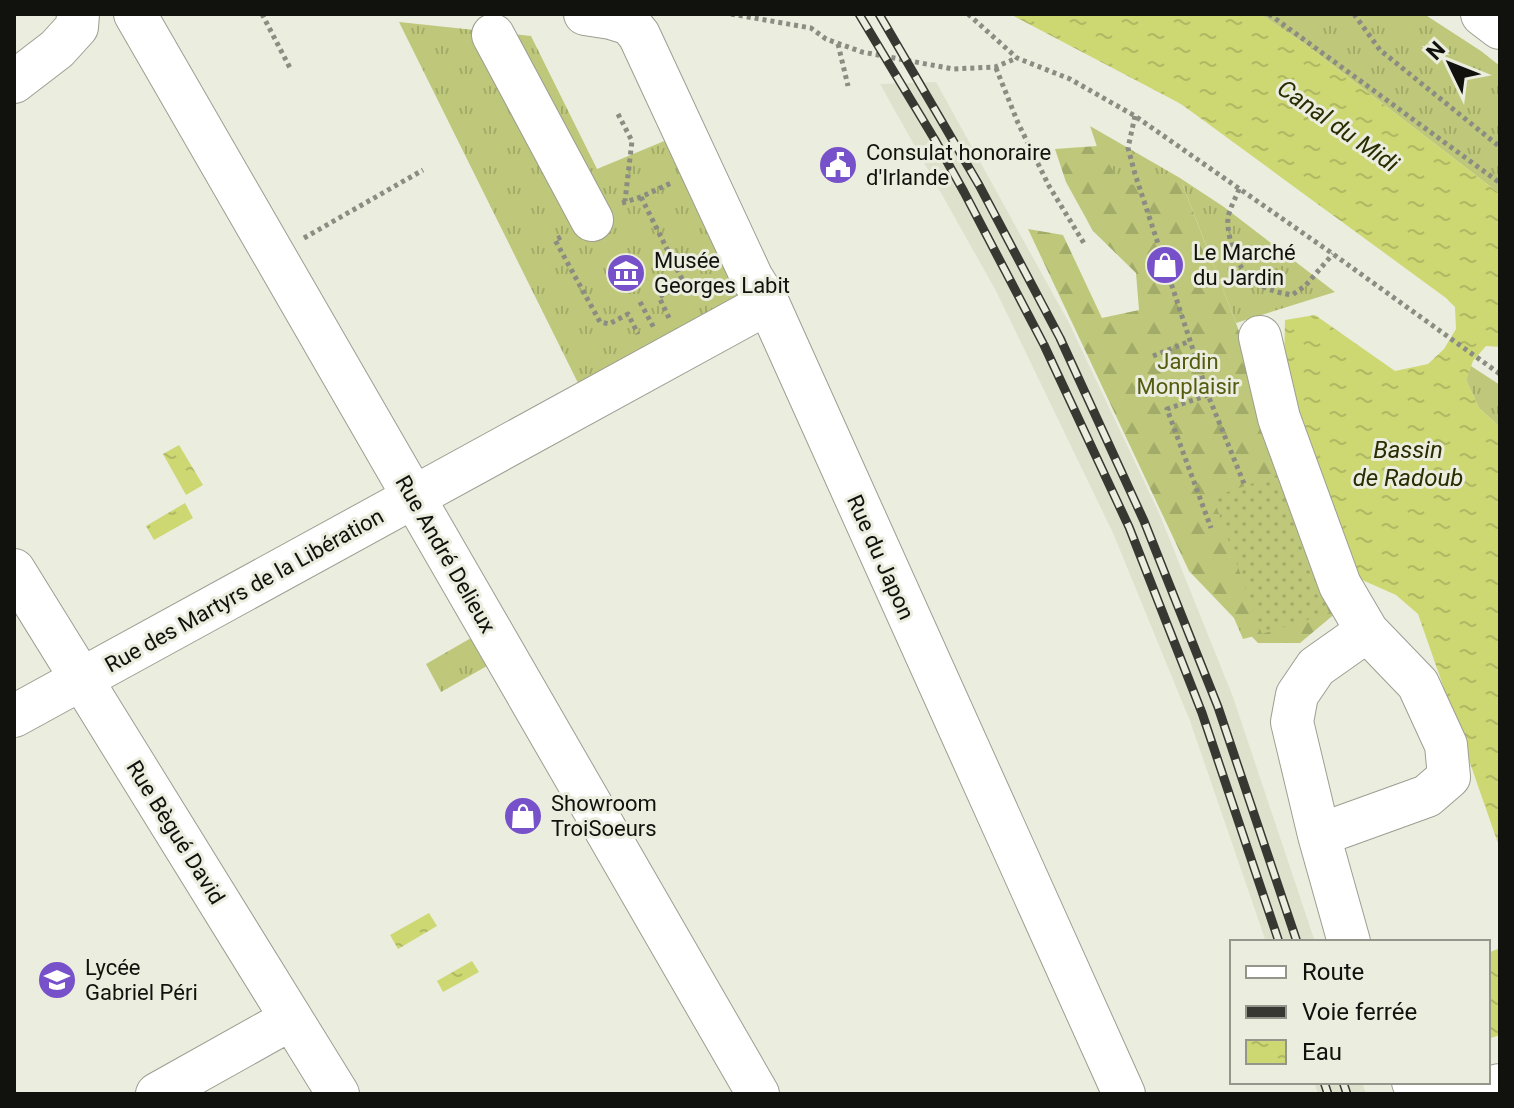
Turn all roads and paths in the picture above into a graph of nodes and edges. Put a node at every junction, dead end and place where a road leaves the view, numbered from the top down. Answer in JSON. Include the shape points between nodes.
{"nodes":[{"id":1,"x":78,"y":14,"type":"edge"},
{"id":2,"x":135,"y":14,"type":"edge"},
{"id":3,"x":262,"y":14,"type":"edge"},
{"id":4,"x":585,"y":14,"type":"edge"},
{"id":5,"x":731,"y":14,"type":"edge"},
{"id":6,"x":968,"y":14,"type":"edge"},
{"id":7,"x":1269,"y":14,"type":"edge"},
{"id":8,"x":1354,"y":14,"type":"edge"},
{"id":9,"x":638,"y":19,"type":"edge"},
{"id":10,"x":493,"y":35,"type":"dead end"},
{"id":11,"x":838,"y":44,"type":"junction"},
{"id":12,"x":1017,"y":58,"type":"junction"},
{"id":13,"x":995,"y":67,"type":"junction"},
{"id":14,"x":290,"y":68,"type":"dead end"},
{"id":15,"x":14,"y":82,"type":"edge"},
{"id":16,"x":848,"y":86,"type":"dead end"},
{"id":17,"x":618,"y":114,"type":"dead end"},
{"id":18,"x":1135,"y":116,"type":"junction"},
{"id":19,"x":1500,"y":147,"type":"edge"},
{"id":20,"x":423,"y":170,"type":"dead end"},
{"id":21,"x":674,"y":181,"type":"dead end"},
{"id":22,"x":1500,"y":183,"type":"edge"},
{"id":23,"x":1239,"y":189,"type":"junction"},
{"id":24,"x":609,"y":210,"type":"junction"},
{"id":25,"x":294,"y":244,"type":"dead end"},
{"id":26,"x":1085,"y":245,"type":"dead end"},
{"id":27,"x":1333,"y":254,"type":"junction"},
{"id":28,"x":640,"y":302,"type":"dead end"},
{"id":29,"x":768,"y":303,"type":"junction"},
{"id":30,"x":672,"y":324,"type":"dead end"},
{"id":31,"x":657,"y":333,"type":"dead end"},
{"id":32,"x":1260,"y":337,"type":"dead end"},
{"id":33,"x":641,"y":340,"type":"dead end"},
{"id":34,"x":1190,"y":341,"type":"junction"},
{"id":35,"x":1153,"y":356,"type":"dead end"},
{"id":36,"x":1500,"y":374,"type":"edge"},
{"id":37,"x":1208,"y":395,"type":"junction"},
{"id":38,"x":1245,"y":486,"type":"dead end"},
{"id":39,"x":413,"y":497,"type":"junction"},
{"id":40,"x":1211,"y":528,"type":"dead end"},
{"id":41,"x":14,"y":570,"type":"edge"},
{"id":42,"x":1367,"y":631,"type":"junction"},
{"id":43,"x":81,"y":679,"type":"junction"},
{"id":44,"x":14,"y":716,"type":"edge"},
{"id":45,"x":1319,"y":835,"type":"junction"},
{"id":46,"x":1348,"y":940,"type":"edge"},
{"id":47,"x":291,"y":1019,"type":"junction"},
{"id":48,"x":1500,"y":1085,"type":"edge"},
{"id":49,"x":157,"y":1094,"type":"edge"},
{"id":50,"x":338,"y":1094,"type":"edge"},
{"id":51,"x":758,"y":1094,"type":"edge"},
{"id":52,"x":1124,"y":1094,"type":"edge"},
{"id":53,"x":1462,"y":1094,"type":"edge"}],
"edges":[{"from":1,"to":15,"type":"street","via":[[77,27],[57,49]]},
{"from":2,"to":39,"type":"street","name":"Rue André Delieux"},
{"from":3,"to":14,"type":"path"},
{"from":4,"to":9,"type":"street"},
{"from":5,"to":11,"type":"path","via":[[811,28]]},
{"from":6,"to":12,"type":"path"},
{"from":7,"to":22,"type":"path"},
{"from":8,"to":19,"type":"path","via":[[1380,50]]},
{"from":9,"to":29,"type":"street","name":"Rue du Japon","via":[[639,35]]},
{"from":10,"to":24,"type":"street"},
{"from":11,"to":13,"type":"path","via":[[953,69]]},
{"from":11,"to":16,"type":"path"},
{"from":12,"to":13,"type":"path"},
{"from":12,"to":18,"type":"path","via":[[1070,79]]},
{"from":13,"to":26,"type":"path","via":[[1049,186]]},
{"from":17,"to":24,"type":"path","via":[[632,141]]},
{"from":18,"to":23,"type":"path"},
{"from":18,"to":34,"type":"path","via":[[1128,148]]},
{"from":20,"to":25,"type":"path"},
{"from":21,"to":30,"type":"path","via":[[641,197],[684,283],[659,297]]},
{"from":23,"to":27,"type":"path"},
{"from":23,"to":27,"type":"path","via":[[1228,219],[1231,242],[1238,265],[1252,281],[1292,295]]},
{"from":24,"to":33,"type":"path","via":[[555,240],[600,322],[609,324],[628,314]]},
{"from":27,"to":36,"type":"path"},
{"from":28,"to":31,"type":"path"},
{"from":29,"to":39,"type":"street","name":"Rue des Martyrs de la Libération"},
{"from":29,"to":52,"type":"street","name":"Rue du Japon"},
{"from":32,"to":42,"type":"street","via":[[1284,432],[1340,585]]},
{"from":34,"to":35,"type":"path"},
{"from":34,"to":37,"type":"path"},
{"from":37,"to":38,"type":"path"},
{"from":37,"to":40,"type":"path","via":[[1167,409]]},
{"from":39,"to":43,"type":"street","name":"Rue des Martyrs de la Libération"},
{"from":39,"to":51,"type":"street","name":"Rue André Delieux"},
{"from":41,"to":43,"type":"street","name":"Rue Bègué David"},
{"from":42,"to":45,"type":"street","via":[[1316,667],[1297,695],[1292,722]]},
{"from":42,"to":45,"type":"street","via":[[1418,684],[1446,745],[1449,777],[1427,796]]},
{"from":43,"to":44,"type":"street","name":"Rue des Martyrs de la Libération"},
{"from":43,"to":47,"type":"street","name":"Rue Bègué David"},
{"from":45,"to":46,"type":"street"},
{"from":47,"to":49,"type":"street"},
{"from":47,"to":50,"type":"street","name":"Rue Bègué David"},
{"from":48,"to":53,"type":"street"}]}
